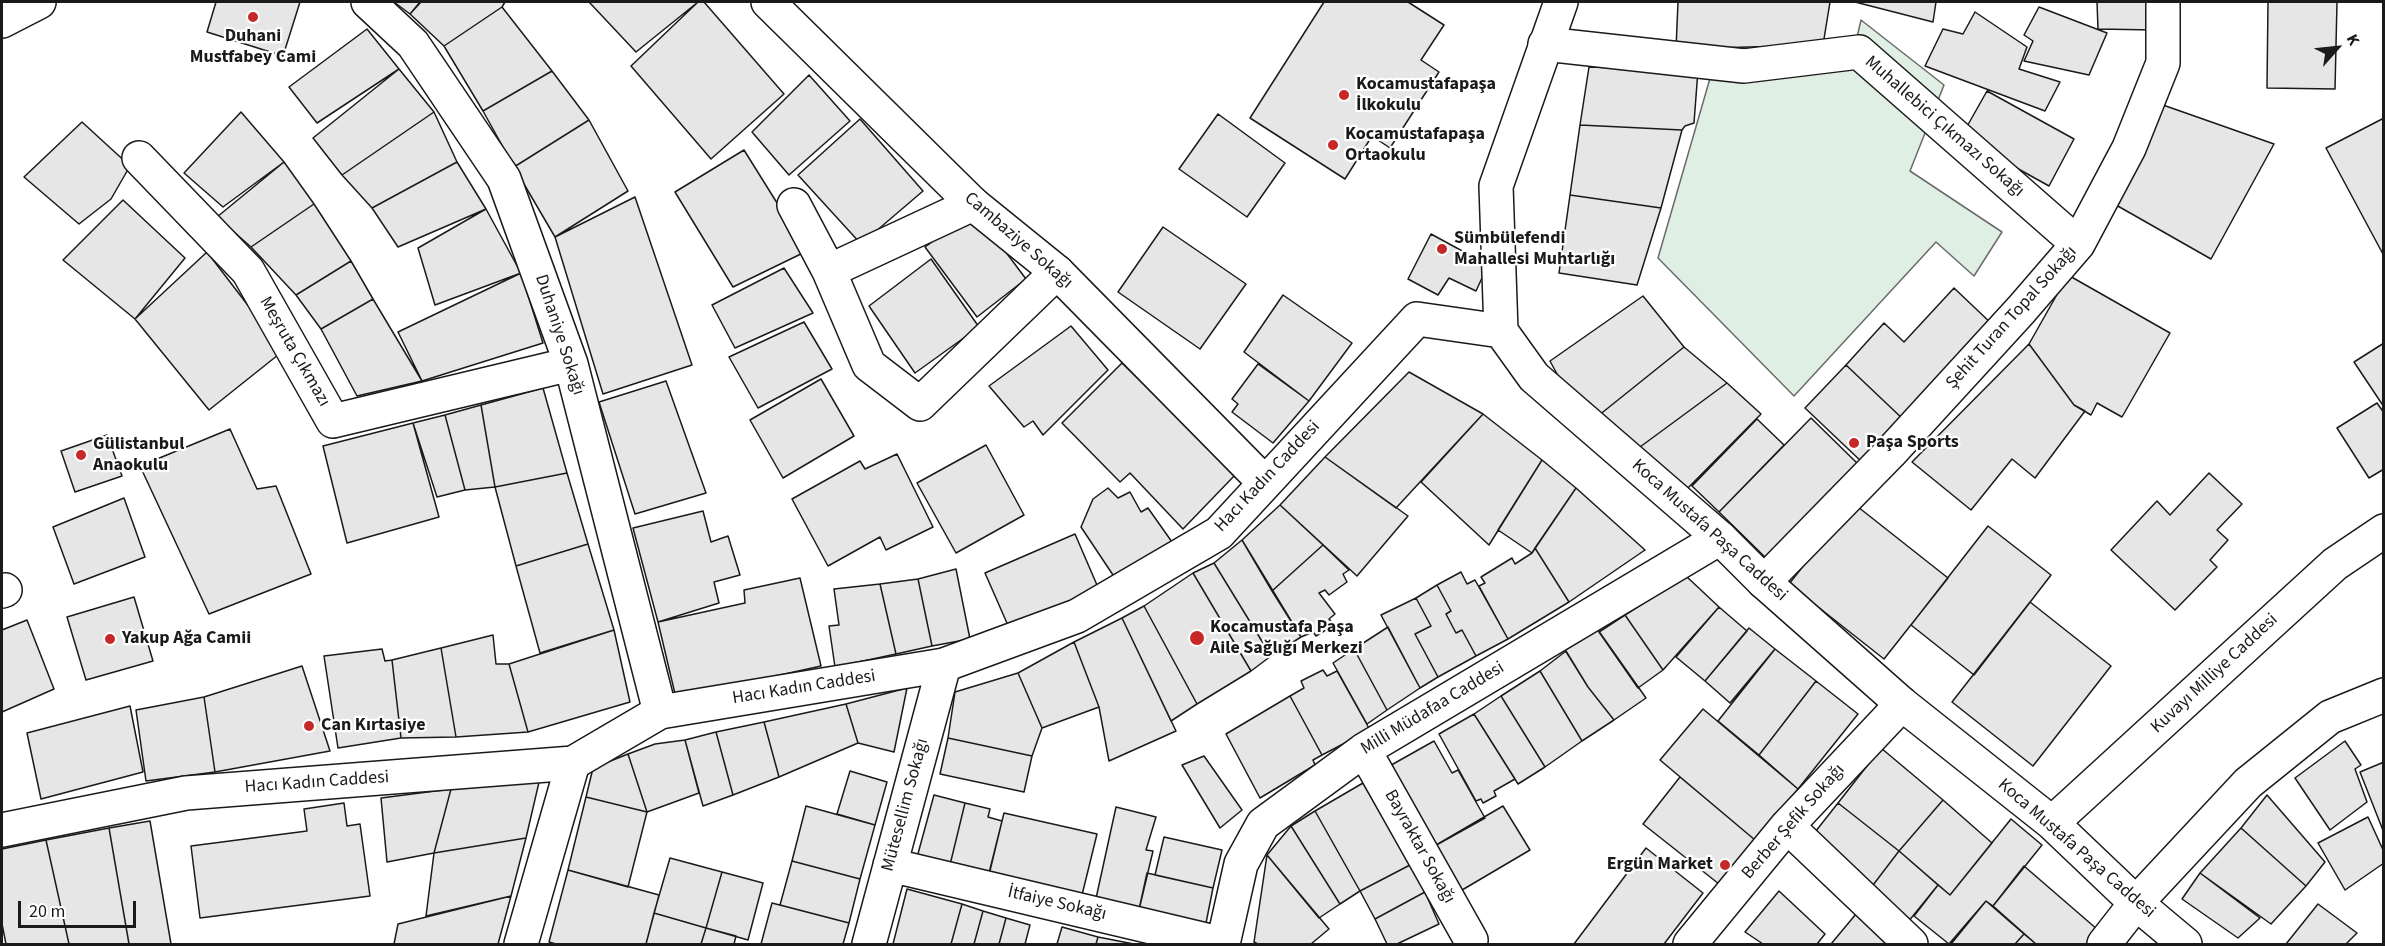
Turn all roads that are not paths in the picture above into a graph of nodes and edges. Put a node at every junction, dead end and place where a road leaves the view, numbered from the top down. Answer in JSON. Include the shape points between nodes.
{"nodes":[{"id":1,"x":39,"y":2,"type":"edge"},
{"id":2,"x":368,"y":2,"type":"edge"},
{"id":3,"x":768,"y":2,"type":"edge"},
{"id":4,"x":1561,"y":2,"type":"edge"},
{"id":5,"x":2163,"y":2,"type":"edge"},
{"id":6,"x":2,"y":21,"type":"edge"},
{"id":7,"x":1545,"y":44,"type":"junction"},
{"id":8,"x":140,"y":158,"type":"dead end"},
{"id":9,"x":973,"y":204,"type":"junction"},
{"id":10,"x":794,"y":205,"type":"dead end"},
{"id":11,"x":2078,"y":244,"type":"junction"},
{"id":12,"x":829,"y":271,"type":"junction"},
{"id":13,"x":1057,"y":272,"type":"junction"},
{"id":14,"x":1501,"y":331,"type":"junction"},
{"id":15,"x":571,"y":364,"type":"junction"},
{"id":16,"x":1265,"y":483,"type":"junction"},
{"id":17,"x":2384,"y":531,"type":"edge"},
{"id":18,"x":1720,"y":538,"type":"junction"},
{"id":19,"x":1764,"y":582,"type":"junction"},
{"id":20,"x":944,"y":665,"type":"junction"},
{"id":21,"x":2384,"y":695,"type":"edge"},
{"id":22,"x":1902,"y":704,"type":"junction"},
{"id":23,"x":660,"y":712,"type":"junction"},
{"id":24,"x":1364,"y":750,"type":"junction"},
{"id":25,"x":573,"y":763,"type":"junction"},
{"id":26,"x":2052,"y":823,"type":"junction"},
{"id":27,"x":1787,"y":826,"type":"junction"},
{"id":28,"x":2,"y":830,"type":"edge"},
{"id":29,"x":890,"y":865,"type":"junction"},
{"id":30,"x":2136,"y":903,"type":"junction"},
{"id":31,"x":1223,"y":944,"type":"edge"},
{"id":32,"x":521,"y":945,"type":"edge"},
{"id":33,"x":868,"y":945,"type":"edge"},
{"id":34,"x":1470,"y":945,"type":"edge"},
{"id":35,"x":1690,"y":945,"type":"edge"},
{"id":36,"x":1911,"y":945,"type":"edge"},
{"id":37,"x":2104,"y":945,"type":"edge"},
{"id":38,"x":2185,"y":945,"type":"edge"}],
"edges":[{"from":1,"to":6,"type":"street"},
{"from":2,"to":15,"type":"street","name":"Duhaniye Sokağı","via":[[413,44],[504,178]]},
{"from":3,"to":9,"type":"street","name":"Cambaziye Sokağı"},
{"from":4,"to":7,"type":"street"},
{"from":5,"to":11,"type":"street","name":"Şehit Turan Topal Sokağı","via":[[2163,63],[2129,148]]},
{"from":7,"to":11,"type":"street","name":"Muhallebici Çıkmazı Sokağı","via":[[1744,66],[1859,52]]},
{"from":7,"to":14,"type":"street","via":[[1496,186]]},
{"from":8,"to":15,"type":"street","name":"Meşruta Çıkmazı","via":[[248,271],[333,421]]},
{"from":9,"to":12,"type":"street"},
{"from":9,"to":13,"type":"street","name":"Cambaziye Sokağı"},
{"from":10,"to":12,"type":"street"},
{"from":11,"to":19,"type":"street","name":"Şehit Turan Topal Sokağı","via":[[1890,453]]},
{"from":12,"to":13,"type":"street","via":[[869,365],[920,404]]},
{"from":13,"to":16,"type":"street","name":"Cambaziye Sokağı"},
{"from":14,"to":16,"type":"street","name":"Hacı Kadın Caddesi","via":[[1417,319]]},
{"from":14,"to":18,"type":"street","name":"Koca Mustafa Paşa Caddesi","via":[[1534,377]]},
{"from":15,"to":23,"type":"street","name":"Duhaniye Sokağı"},
{"from":16,"to":20,"type":"street","name":"Hacı Kadın Caddesi","via":[[1219,533],[1077,616]]},
{"from":17,"to":26,"type":"street","name":"Kuvayı Milliye Caddesi","via":[[2335,564]]},
{"from":18,"to":19,"type":"street","name":"Koca Mustafa Paşa Caddesi"},
{"from":18,"to":24,"type":"street","name":"Milli Müdafaa Caddesi"},
{"from":19,"to":22,"type":"street","name":"Koca Mustafa Paşa Caddesi"},
{"from":20,"to":23,"type":"street","name":"Hacı Kadın Caddesi"},
{"from":20,"to":29,"type":"street","name":"Mütesellim Sokağı"},
{"from":21,"to":30,"type":"street","via":[[2330,717],[2248,783]]},
{"from":22,"to":26,"type":"street","name":"Koca Mustafa Paşa Caddesi"},
{"from":22,"to":27,"type":"street","name":"Berber Şefik Sokağı"},
{"from":23,"to":25,"type":"street","name":"Hacı Kadın Caddesi"},
{"from":24,"to":31,"type":"street","name":"Milli Müdafaa Caddesi","via":[[1263,824],[1241,864]]},
{"from":24,"to":34,"type":"street","name":"Bayraktar Sokağı","via":[[1471,940]]},
{"from":25,"to":28,"type":"street","name":"Hacı Kadın Caddesi","via":[[186,793]]},
{"from":25,"to":32,"type":"street"},
{"from":26,"to":30,"type":"street","name":"Koca Mustafa Paşa Caddesi"},
{"from":27,"to":35,"type":"street","name":"Berber Şefik Sokağı"},
{"from":27,"to":36,"type":"street"},
{"from":29,"to":31,"type":"street","name":"İtfaiye Sokağı"},
{"from":29,"to":33,"type":"street","name":"Mütesellim Sokağı"},
{"from":30,"to":37,"type":"street"},
{"from":30,"to":38,"type":"street","name":"Koca Mustafa Paşa Caddesi"}]}
